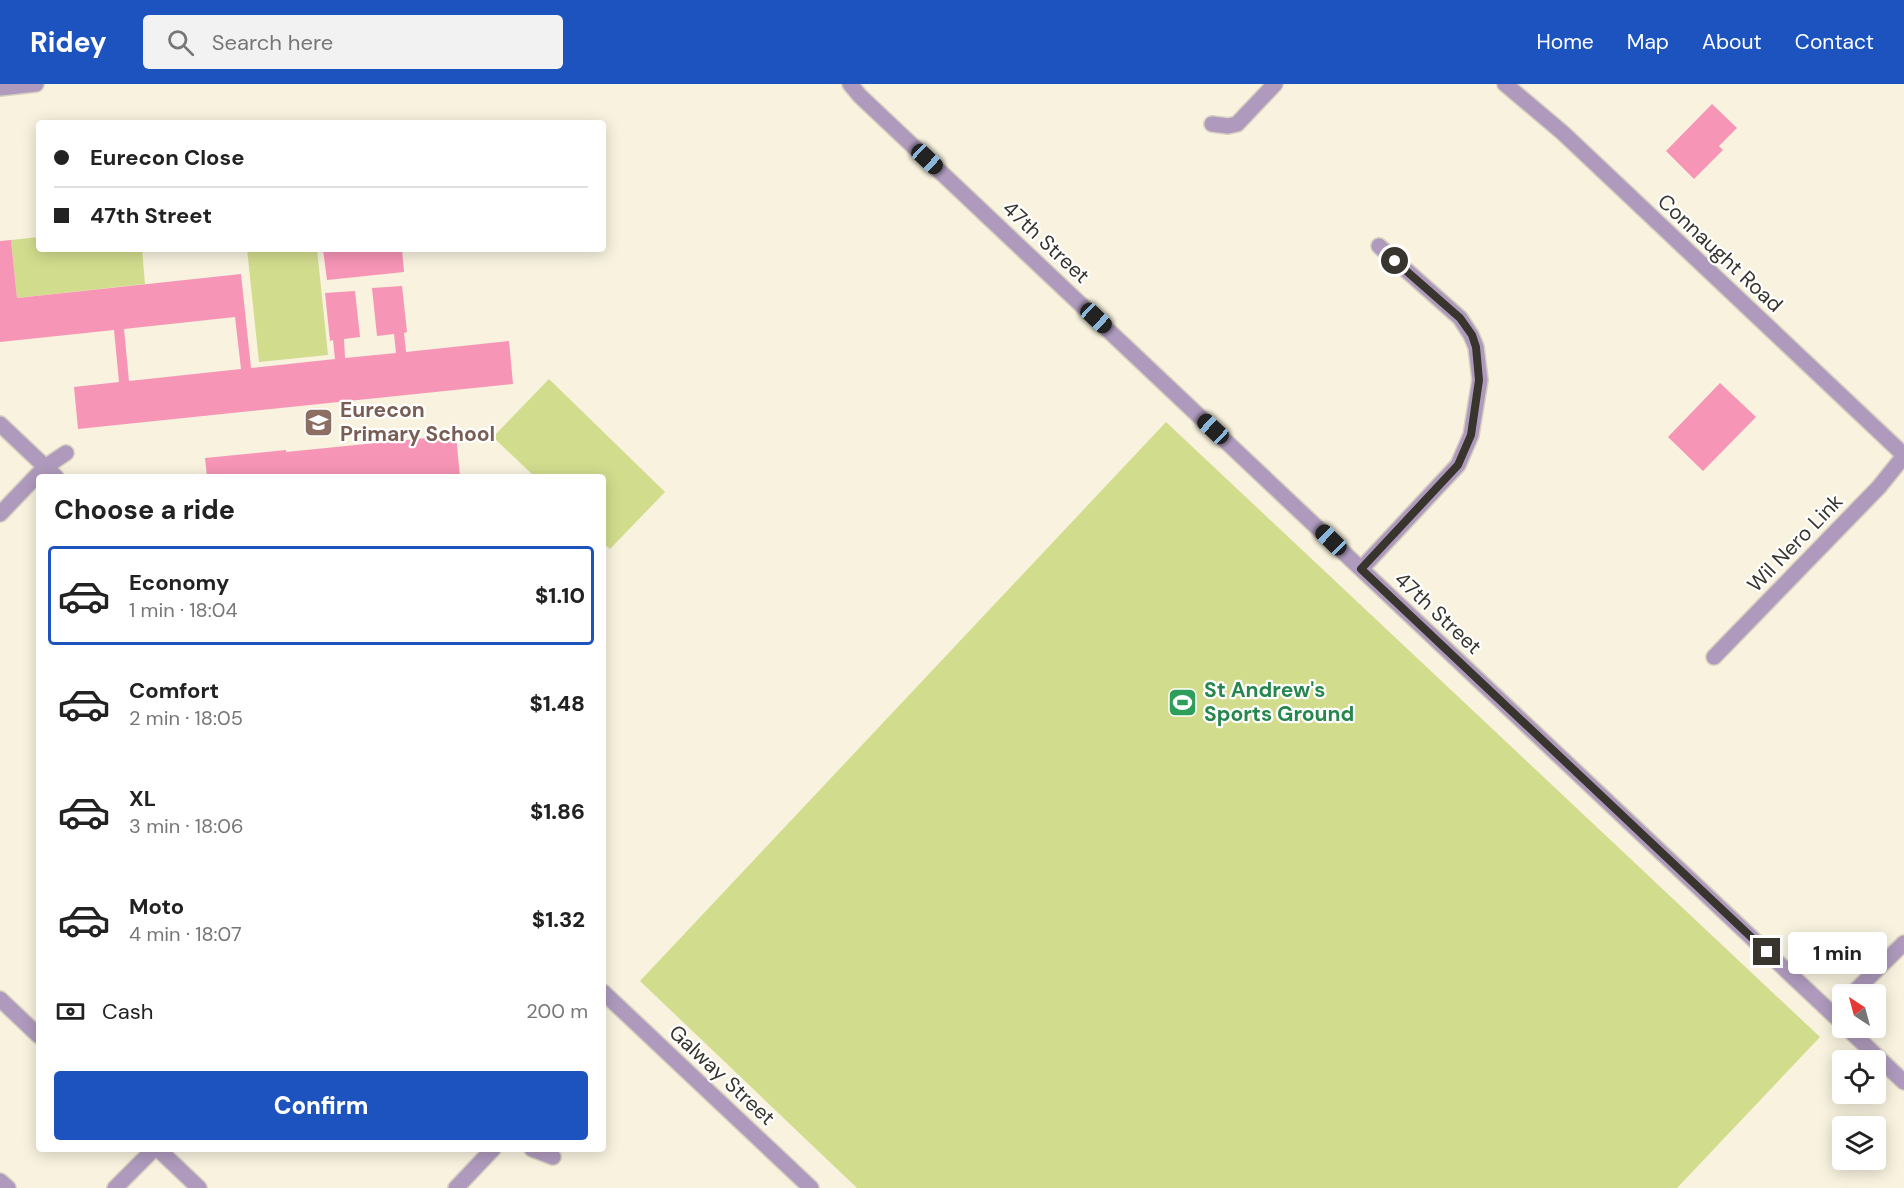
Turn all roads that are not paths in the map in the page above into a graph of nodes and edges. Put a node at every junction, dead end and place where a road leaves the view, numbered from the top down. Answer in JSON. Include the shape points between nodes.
{"nodes":[{"id":1,"x":36,"y":84,"type":"edge"},
{"id":2,"x":850,"y":84,"type":"edge"},
{"id":3,"x":1275,"y":84,"type":"edge"},
{"id":4,"x":1505,"y":84,"type":"edge"},
{"id":5,"x":0,"y":88,"type":"edge"},
{"id":6,"x":1212,"y":124,"type":"dead end"},
{"id":7,"x":1379,"y":246,"type":"dead end"},
{"id":8,"x":0,"y":424,"type":"edge"},
{"id":9,"x":66,"y":453,"type":"dead end"},
{"id":10,"x":1904,"y":456,"type":"edge"},
{"id":11,"x":50,"y":472,"type":"edge"},
{"id":12,"x":36,"y":483,"type":"edge"},
{"id":13,"x":0,"y":513,"type":"edge"},
{"id":14,"x":1361,"y":569,"type":"junction"},
{"id":15,"x":1714,"y":657,"type":"dead end"},
{"id":16,"x":1904,"y":943,"type":"edge"},
{"id":17,"x":1862,"y":984,"type":"edge"},
{"id":18,"x":606,"y":995,"type":"edge"},
{"id":19,"x":0,"y":999,"type":"edge"},
{"id":20,"x":1832,"y":1007,"type":"edge"},
{"id":21,"x":36,"y":1033,"type":"edge"},
{"id":22,"x":1858,"y":1038,"type":"edge"},
{"id":23,"x":1904,"y":1082,"type":"edge"},
{"id":24,"x":153,"y":1152,"type":"edge"},
{"id":25,"x":159,"y":1152,"type":"edge"},
{"id":26,"x":490,"y":1152,"type":"edge"},
{"id":27,"x":540,"y":1152,"type":"edge"},
{"id":28,"x":553,"y":1157,"type":"dead end"},
{"id":29,"x":0,"y":1181,"type":"edge"},
{"id":30,"x":8,"y":1188,"type":"edge"},
{"id":31,"x":115,"y":1188,"type":"edge"},
{"id":32,"x":199,"y":1188,"type":"edge"},
{"id":33,"x":456,"y":1188,"type":"edge"},
{"id":34,"x":812,"y":1188,"type":"edge"}],
"edges":[{"from":1,"to":5,"type":"street"},
{"from":2,"to":14,"type":"street","name":"47th Street"},
{"from":3,"to":6,"type":"street","via":[[1237,123]]},
{"from":4,"to":10,"type":"street","name":"Connaught Road","via":[[1563,133]]},
{"from":7,"to":14,"type":"street","via":[[1460,318],[1476,347],[1479,380],[1471,435],[1458,465]]},
{"from":8,"to":11,"type":"street"},
{"from":9,"to":11,"type":"street"},
{"from":10,"to":15,"type":"street","name":"Wil Nero Link","via":[[1879,487]]},
{"from":12,"to":13,"type":"street"},
{"from":14,"to":20,"type":"street","name":"47th Street"},
{"from":16,"to":17,"type":"street"},
{"from":18,"to":34,"type":"street","name":"Galway Street"},
{"from":19,"to":21,"type":"street"},
{"from":22,"to":23,"type":"street"},
{"from":24,"to":31,"type":"street"},
{"from":25,"to":32,"type":"street"},
{"from":26,"to":33,"type":"street"},
{"from":27,"to":28,"type":"street"},
{"from":29,"to":30,"type":"street"}]}
